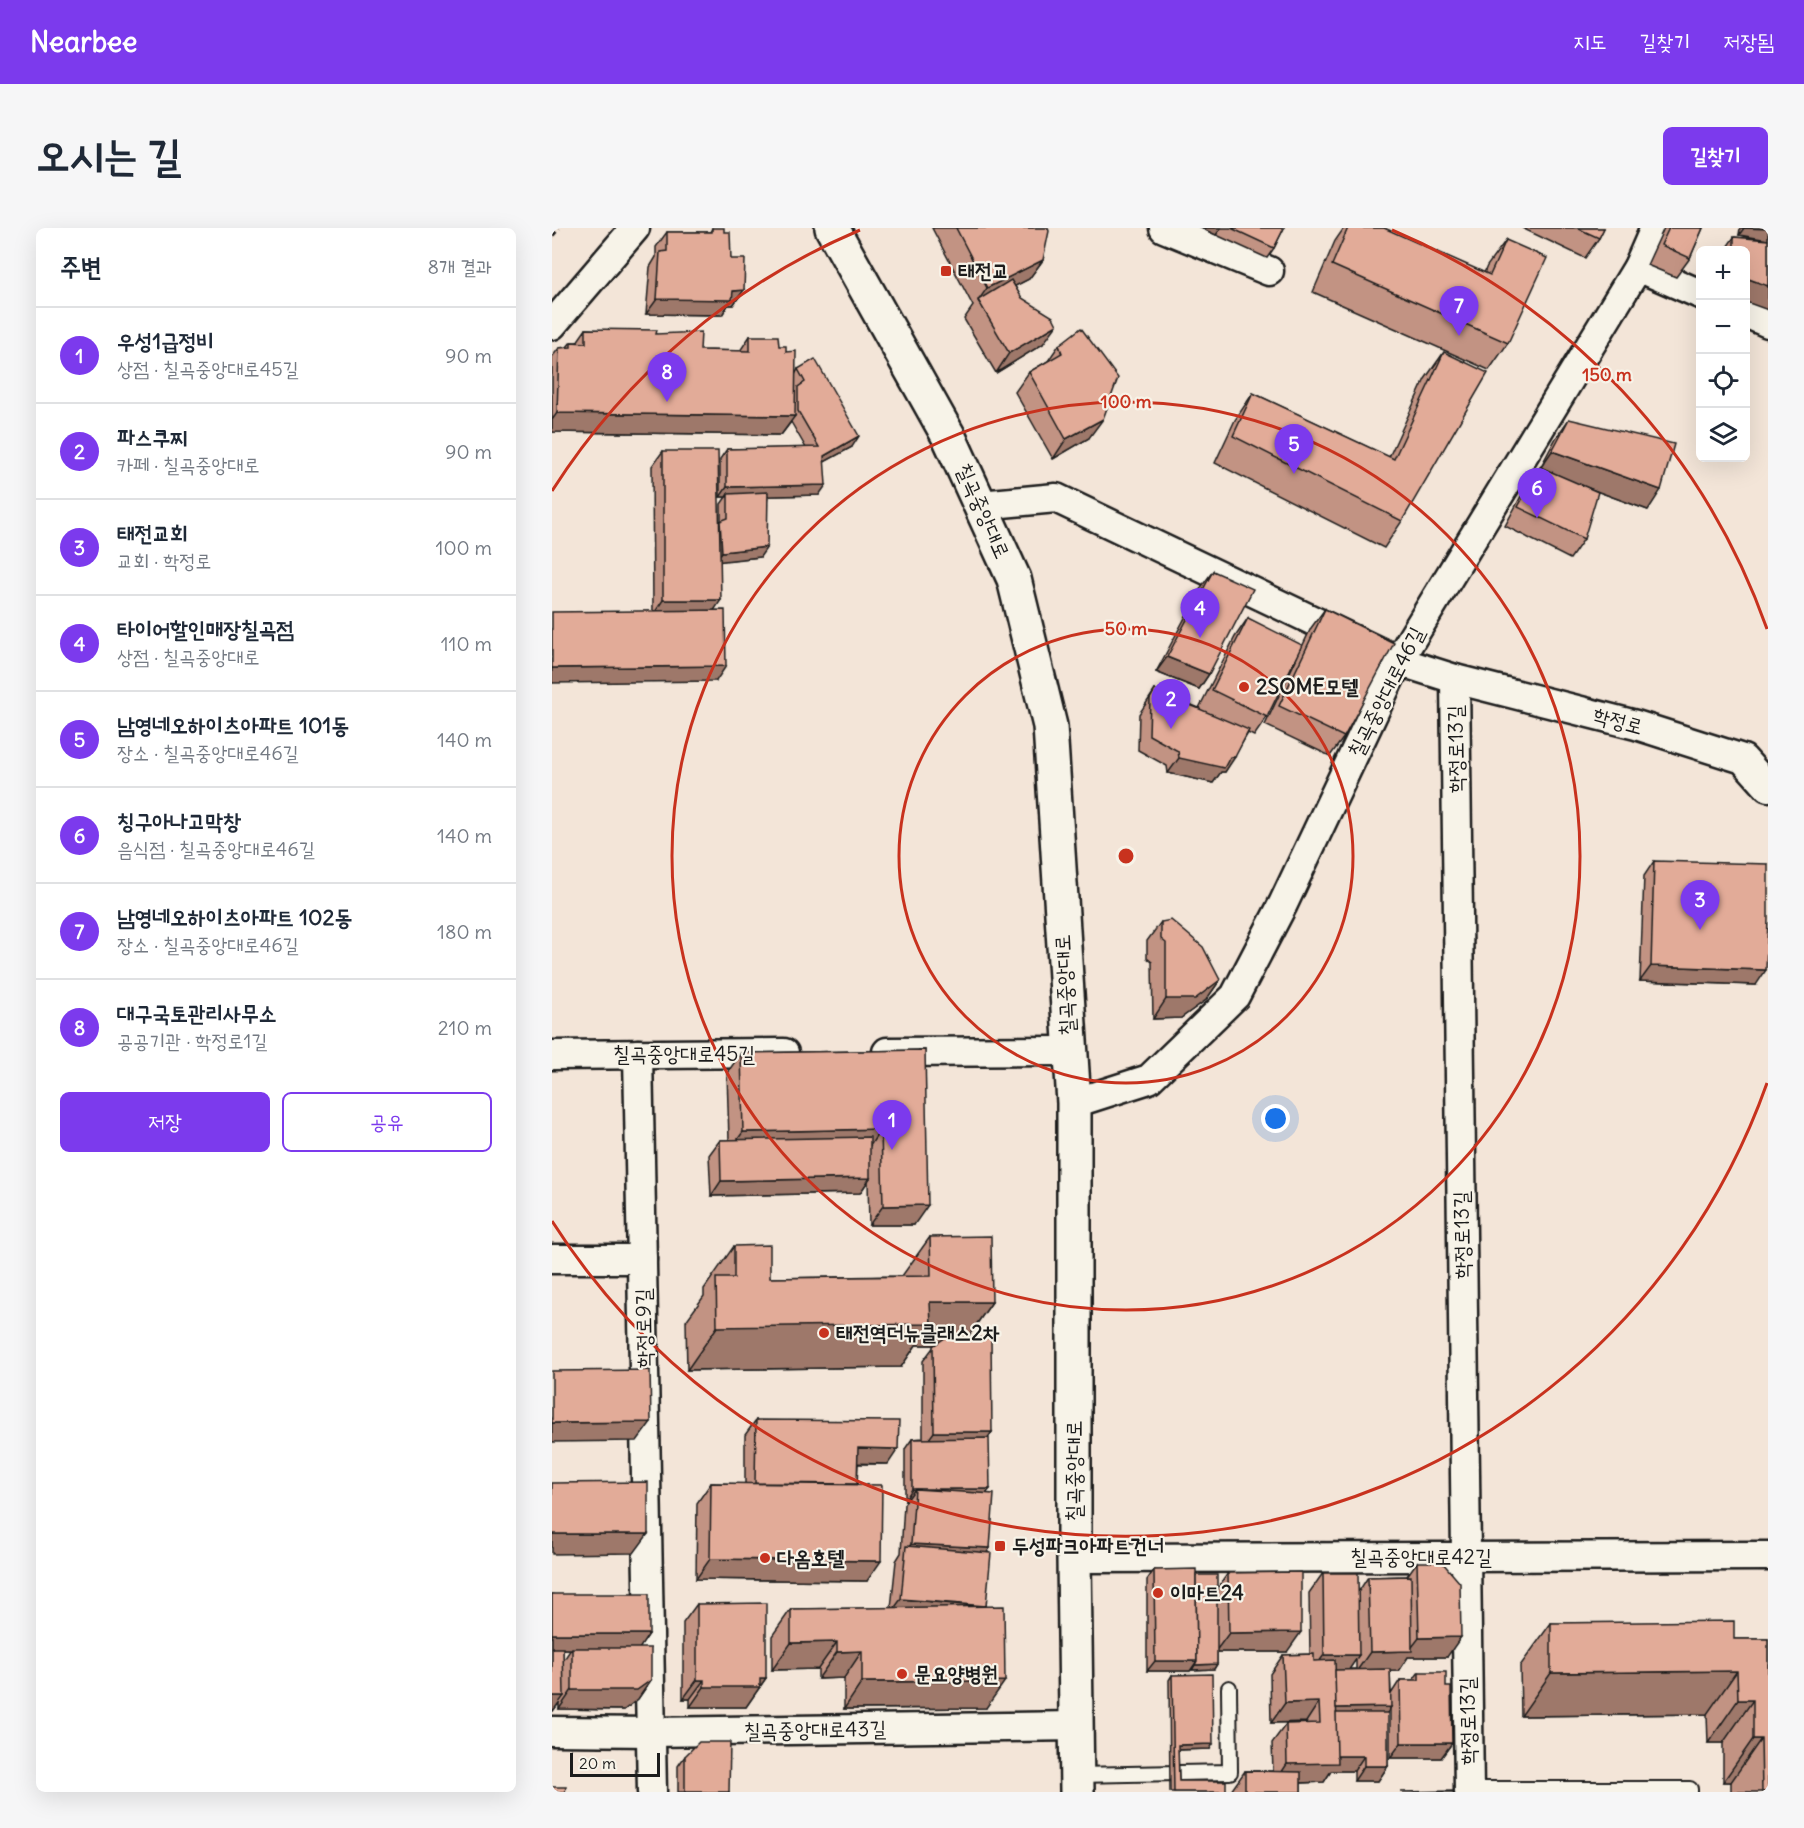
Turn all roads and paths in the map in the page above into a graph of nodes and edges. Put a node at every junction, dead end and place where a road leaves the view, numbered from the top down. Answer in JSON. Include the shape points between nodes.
{"nodes":[{"id":1,"x":559,"y":228,"type":"edge"},
{"id":2,"x":635,"y":228,"type":"edge"},
{"id":3,"x":832,"y":228,"type":"edge"},
{"id":4,"x":1164,"y":228,"type":"edge"},
{"id":5,"x":1655,"y":228,"type":"edge"},
{"id":6,"x":552,"y":236,"type":"edge"},
{"id":7,"x":1638,"y":267,"type":"junction"},
{"id":8,"x":1269,"y":271,"type":"dead end"},
{"id":9,"x":1696,"y":292,"type":"edge"},
{"id":10,"x":1750,"y":315,"type":"edge"},
{"id":11,"x":1768,"y":323,"type":"edge"},
{"id":12,"x":552,"y":325,"type":"edge"},
{"id":13,"x":980,"y":505,"type":"junction"},
{"id":14,"x":1398,"y":660,"type":"junction"},
{"id":15,"x":1455,"y":679,"type":"junction"},
{"id":16,"x":1768,"y":787,"type":"edge"},
{"id":17,"x":1069,"y":1051,"type":"junction"},
{"id":18,"x":866,"y":1052,"type":"edge"},
{"id":19,"x":806,"y":1053,"type":"edge"},
{"id":20,"x":552,"y":1054,"type":"edge"},
{"id":21,"x":638,"y":1054,"type":"junction"},
{"id":22,"x":1074,"y":1103,"type":"junction"},
{"id":23,"x":552,"y":1259,"type":"edge"},
{"id":24,"x":642,"y":1259,"type":"junction"},
{"id":25,"x":1768,"y":1556,"type":"edge"},
{"id":26,"x":1466,"y":1557,"type":"junction"},
{"id":27,"x":1074,"y":1558,"type":"junction"},
{"id":28,"x":1229,"y":1688,"type":"dead end"},
{"id":29,"x":1077,"y":1726,"type":"junction"},
{"id":30,"x":552,"y":1731,"type":"edge"},
{"id":31,"x":652,"y":1732,"type":"junction"},
{"id":32,"x":1077,"y":1784,"type":"edge"},
{"id":33,"x":1469,"y":1790,"type":"edge"},
{"id":34,"x":1498,"y":1790,"type":"edge"},
{"id":35,"x":1527,"y":1790,"type":"edge"},
{"id":36,"x":652,"y":1792,"type":"edge"},
{"id":37,"x":1690,"y":1792,"type":"edge"}],
"edges":[{"from":1,"to":6,"type":"path"},
{"from":2,"to":12,"type":"street"},
{"from":3,"to":13,"type":"main road","name":"칠곡중앙대로","via":[[949,437]]},
{"from":4,"to":8,"type":"street"},
{"from":5,"to":7,"type":"street","name":"칠곡중앙대로46길"},
{"from":7,"to":9,"type":"street"},
{"from":7,"to":14,"type":"street","name":"칠곡중앙대로46길"},
{"from":10,"to":11,"type":"street"},
{"from":13,"to":14,"type":"street","name":"학정로","via":[[1056,498]]},
{"from":13,"to":17,"type":"main road","name":"칠곡중앙대로","via":[[1014,579],[1050,726]]},
{"from":14,"to":15,"type":"street","name":"학정로"},
{"from":14,"to":22,"type":"street","name":"칠곡중앙대로46길","via":[[1283,904],[1235,996],[1149,1079]]},
{"from":15,"to":16,"type":"street","name":"학정로","via":[[1636,725],[1743,759]]},
{"from":15,"to":26,"type":"street","name":"학정로13길"},
{"from":17,"to":18,"type":"street"},
{"from":17,"to":22,"type":"main road","name":"칠곡중앙대로"},
{"from":19,"to":21,"type":"street","name":"칠곡중앙대로45길"},
{"from":20,"to":21,"type":"street","name":"칠곡중앙대로45길"},
{"from":21,"to":24,"type":"street","name":"학정로9길"},
{"from":22,"to":27,"type":"main road","name":"칠곡중앙대로"},
{"from":23,"to":24,"type":"street","name":"학정로9길"},
{"from":24,"to":31,"type":"street","name":"학정로9길"},
{"from":25,"to":26,"type":"street","name":"칠곡중앙대로42길"},
{"from":26,"to":27,"type":"street","name":"칠곡중앙대로42길"},
{"from":26,"to":33,"type":"street","name":"학정로13길"},
{"from":27,"to":29,"type":"main road","name":"칠곡중앙대로"},
{"from":28,"to":32,"type":"lane","via":[[1230,1772]]},
{"from":29,"to":31,"type":"street","name":"칠곡중앙대로43길"},
{"from":29,"to":32,"type":"main road","name":"칠곡중앙대로"},
{"from":30,"to":31,"type":"street","name":"칠곡중앙대로43길"},
{"from":31,"to":36,"type":"street","name":"학정로9길"},
{"from":33,"to":34,"type":"lane"},
{"from":34,"to":35,"type":"lane"},
{"from":35,"to":37,"type":"lane"}]}
